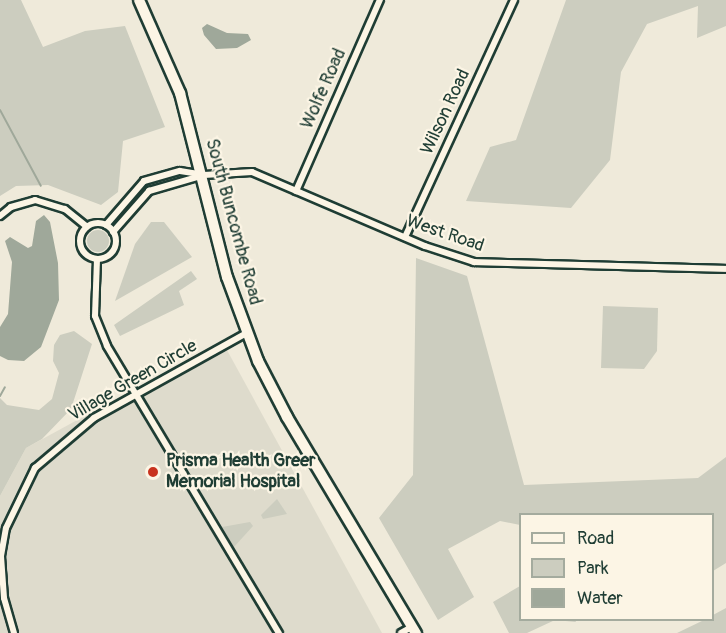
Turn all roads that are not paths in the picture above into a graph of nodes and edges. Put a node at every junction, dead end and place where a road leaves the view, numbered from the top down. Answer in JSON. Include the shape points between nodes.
{"nodes":[{"id":1,"x":139,"y":0,"type":"edge"},
{"id":2,"x":380,"y":0,"type":"edge"},
{"id":3,"x":514,"y":0,"type":"edge"},
{"id":4,"x":204,"y":175,"type":"junction"},
{"id":5,"x":296,"y":191,"type":"junction"},
{"id":6,"x":0,"y":216,"type":"edge"},
{"id":7,"x":106,"y":225,"type":"junction"},
{"id":8,"x":87,"y":227,"type":"junction"},
{"id":9,"x":113,"y":232,"type":"junction"},
{"id":10,"x":405,"y":237,"type":"junction"},
{"id":11,"x":97,"y":259,"type":"junction"},
{"id":12,"x":726,"y":269,"type":"edge"},
{"id":13,"x":247,"y":333,"type":"junction"},
{"id":14,"x":137,"y":395,"type":"junction"},
{"id":15,"x":414,"y":630,"type":"edge"},
{"id":16,"x":14,"y":633,"type":"edge"},
{"id":17,"x":279,"y":633,"type":"edge"},
{"id":18,"x":401,"y":633,"type":"edge"}],
"edges":[{"from":1,"to":4,"type":"main road","name":"South Buncombe Road","via":[[176,82]]},
{"from":2,"to":5,"type":"street","name":"Wolfe Road"},
{"from":3,"to":10,"type":"street","name":"Wilson Road"},
{"from":4,"to":5,"type":"street","name":"West Road","via":[[252,172]]},
{"from":4,"to":7,"type":"street","via":[[180,171],[144,181]]},
{"from":4,"to":9,"type":"street","via":[[149,191]]},
{"from":4,"to":13,"type":"main road","name":"South Buncombe Road","via":[[227,277]]},
{"from":5,"to":10,"type":"street","name":"West Road"},
{"from":6,"to":8,"type":"street","via":[[11,207],[34,200],[65,210]]},
{"from":7,"to":8,"type":"street"},
{"from":7,"to":9,"type":"street"},
{"from":8,"to":11,"type":"street","via":[[80,244],[86,254]]},
{"from":9,"to":11,"type":"street","via":[[116,242],[112,252]]},
{"from":10,"to":12,"type":"street","name":"West Road","via":[[454,257],[493,265]]},
{"from":11,"to":14,"type":"street","via":[[95,316]]},
{"from":13,"to":14,"type":"street","name":"Village Green Circle"},
{"from":13,"to":15,"type":"main road","name":"South Buncombe Road","via":[[287,417]]},
{"from":14,"to":16,"type":"street","name":"Village Green Circle","via":[[60,443],[35,468],[21,494],[6,528],[1,556],[4,598]]},
{"from":14,"to":17,"type":"street"},
{"from":15,"to":18,"type":"street"}]}
